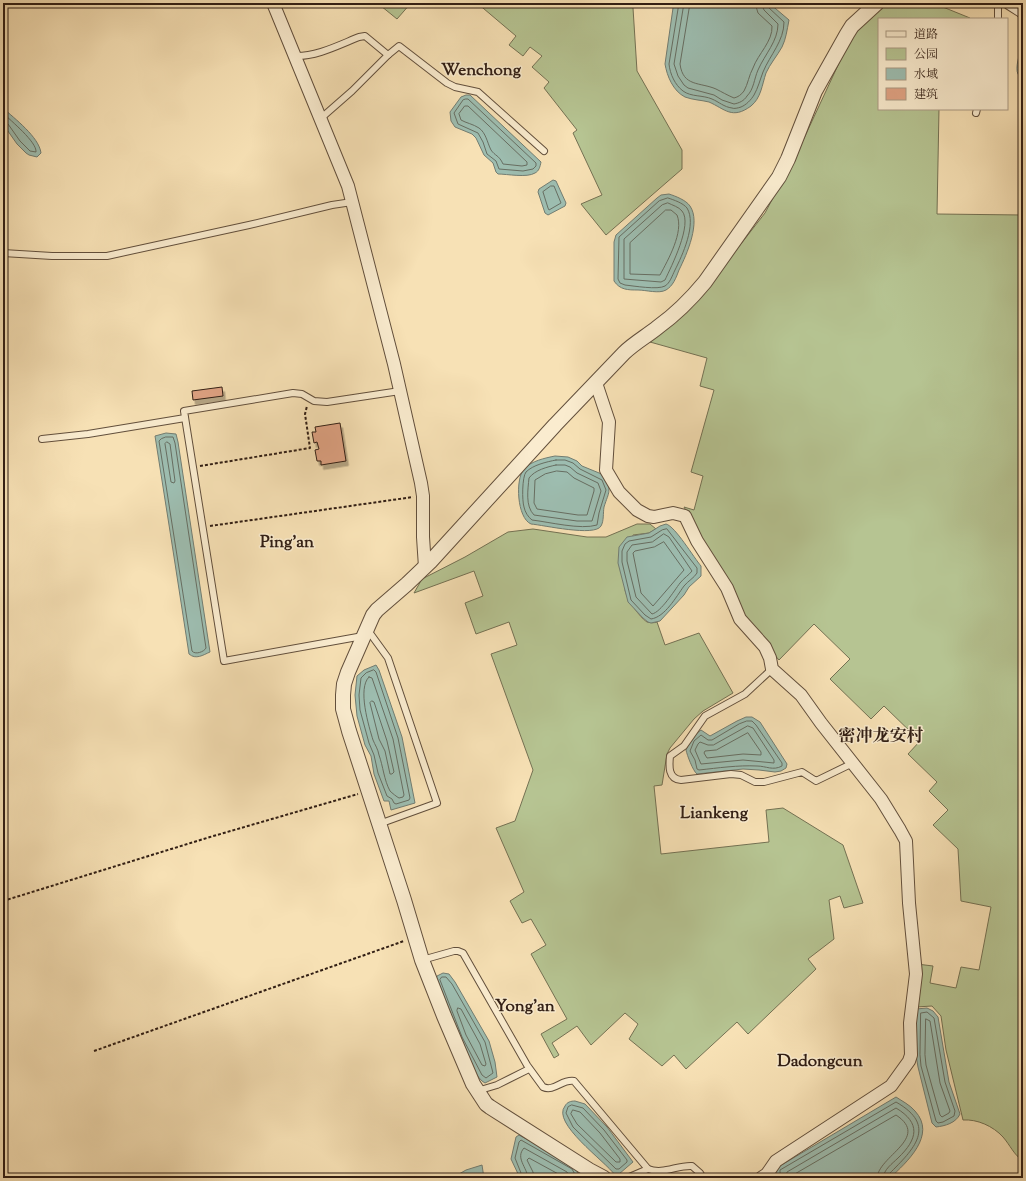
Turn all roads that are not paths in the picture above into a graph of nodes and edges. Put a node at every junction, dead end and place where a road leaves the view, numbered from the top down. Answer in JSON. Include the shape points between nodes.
{"nodes":[{"id":1,"x":273,"y":3,"type":"edge"},
{"id":2,"x":877,"y":3,"type":"edge"},
{"id":3,"x":998,"y":3,"type":"edge"},
{"id":4,"x":1009,"y":3,"type":"edge"},
{"id":5,"x":1023,"y":12,"type":"edge"},
{"id":6,"x":998,"y":18,"type":"edge"},
{"id":7,"x":294,"y":56,"type":"junction"},
{"id":8,"x":388,"y":56,"type":"junction"},
{"id":9,"x":320,"y":119,"type":"junction"},
{"id":10,"x":544,"y":151,"type":"dead end"},
{"id":11,"x":352,"y":202,"type":"junction"},
{"id":12,"x":3,"y":253,"type":"edge"},
{"id":13,"x":596,"y":382,"type":"junction"},
{"id":14,"x":400,"y":391,"type":"junction"},
{"id":15,"x":185,"y":418,"type":"junction"},
{"id":16,"x":42,"y":439,"type":"dead end"},
{"id":17,"x":425,"y":567,"type":"junction"},
{"id":18,"x":365,"y":632,"type":"junction"},
{"id":19,"x":772,"y":669,"type":"junction"},
{"id":20,"x":853,"y":763,"type":"junction"},
{"id":21,"x":379,"y":824,"type":"junction"},
{"id":22,"x":422,"y":960,"type":"junction"},
{"id":23,"x":529,"y":1069,"type":"junction"},
{"id":24,"x":477,"y":1091,"type":"junction"},
{"id":25,"x":648,"y":1169,"type":"junction"},
{"id":26,"x":604,"y":1178,"type":"edge"},
{"id":27,"x":627,"y":1178,"type":"edge"},
{"id":28,"x":703,"y":1178,"type":"edge"},
{"id":29,"x":761,"y":1178,"type":"edge"}],
"edges":[{"from":1,"to":7,"type":"street"},
{"from":2,"to":13,"type":"street","via":[[847,34],[815,91],[779,177],[705,282],[677,312],[634,343]]},
{"from":3,"to":6,"type":"lane"},
{"from":4,"to":5,"type":"street"},
{"from":7,"to":8,"type":"lane","via":[[318,53],[365,36]]},
{"from":7,"to":9,"type":"street"},
{"from":8,"to":9,"type":"lane"},
{"from":8,"to":10,"type":"lane","via":[[399,46],[447,83],[478,92]]},
{"from":9,"to":11,"type":"street","via":[[348,186]]},
{"from":11,"to":12,"type":"lane","via":[[107,256]]},
{"from":11,"to":14,"type":"street"},
{"from":13,"to":17,"type":"street"},
{"from":13,"to":19,"type":"street","via":[[609,425],[607,473],[619,492],[642,514],[651,517],[673,513],[685,516],[727,588],[740,619],[765,647]]},
{"from":14,"to":15,"type":"lane","via":[[327,402],[314,401],[302,394],[293,393],[184,412]]},
{"from":14,"to":17,"type":"street","via":[[423,496]]},
{"from":15,"to":16,"type":"lane"},
{"from":15,"to":18,"type":"lane","via":[[224,662]]},
{"from":17,"to":18,"type":"street","via":[[377,610]]},
{"from":18,"to":21,"type":"street","via":[[344,684],[343,709]]},
{"from":18,"to":21,"type":"lane","via":[[388,658],[436,803]]},
{"from":19,"to":20,"type":"street","via":[[801,695]]},
{"from":19,"to":20,"type":"lane","via":[[745,694],[705,716],[684,746],[670,756],[672,776],[681,780],[734,774],[764,782],[802,772],[816,781]]},
{"from":20,"to":29,"type":"street","via":[[881,799],[906,841],[916,974],[910,1023],[911,1056],[891,1086],[776,1161]]},
{"from":21,"to":22,"type":"street"},
{"from":22,"to":23,"type":"lane","via":[[454,951],[462,953]]},
{"from":22,"to":24,"type":"street"},
{"from":23,"to":24,"type":"lane"},
{"from":23,"to":25,"type":"lane","via":[[546,1088],[554,1088],[567,1081],[574,1082]]},
{"from":24,"to":26,"type":"street","via":[[490,1107]]},
{"from":25,"to":27,"type":"lane"},
{"from":25,"to":28,"type":"lane","via":[[667,1171],[692,1166]]}]}
